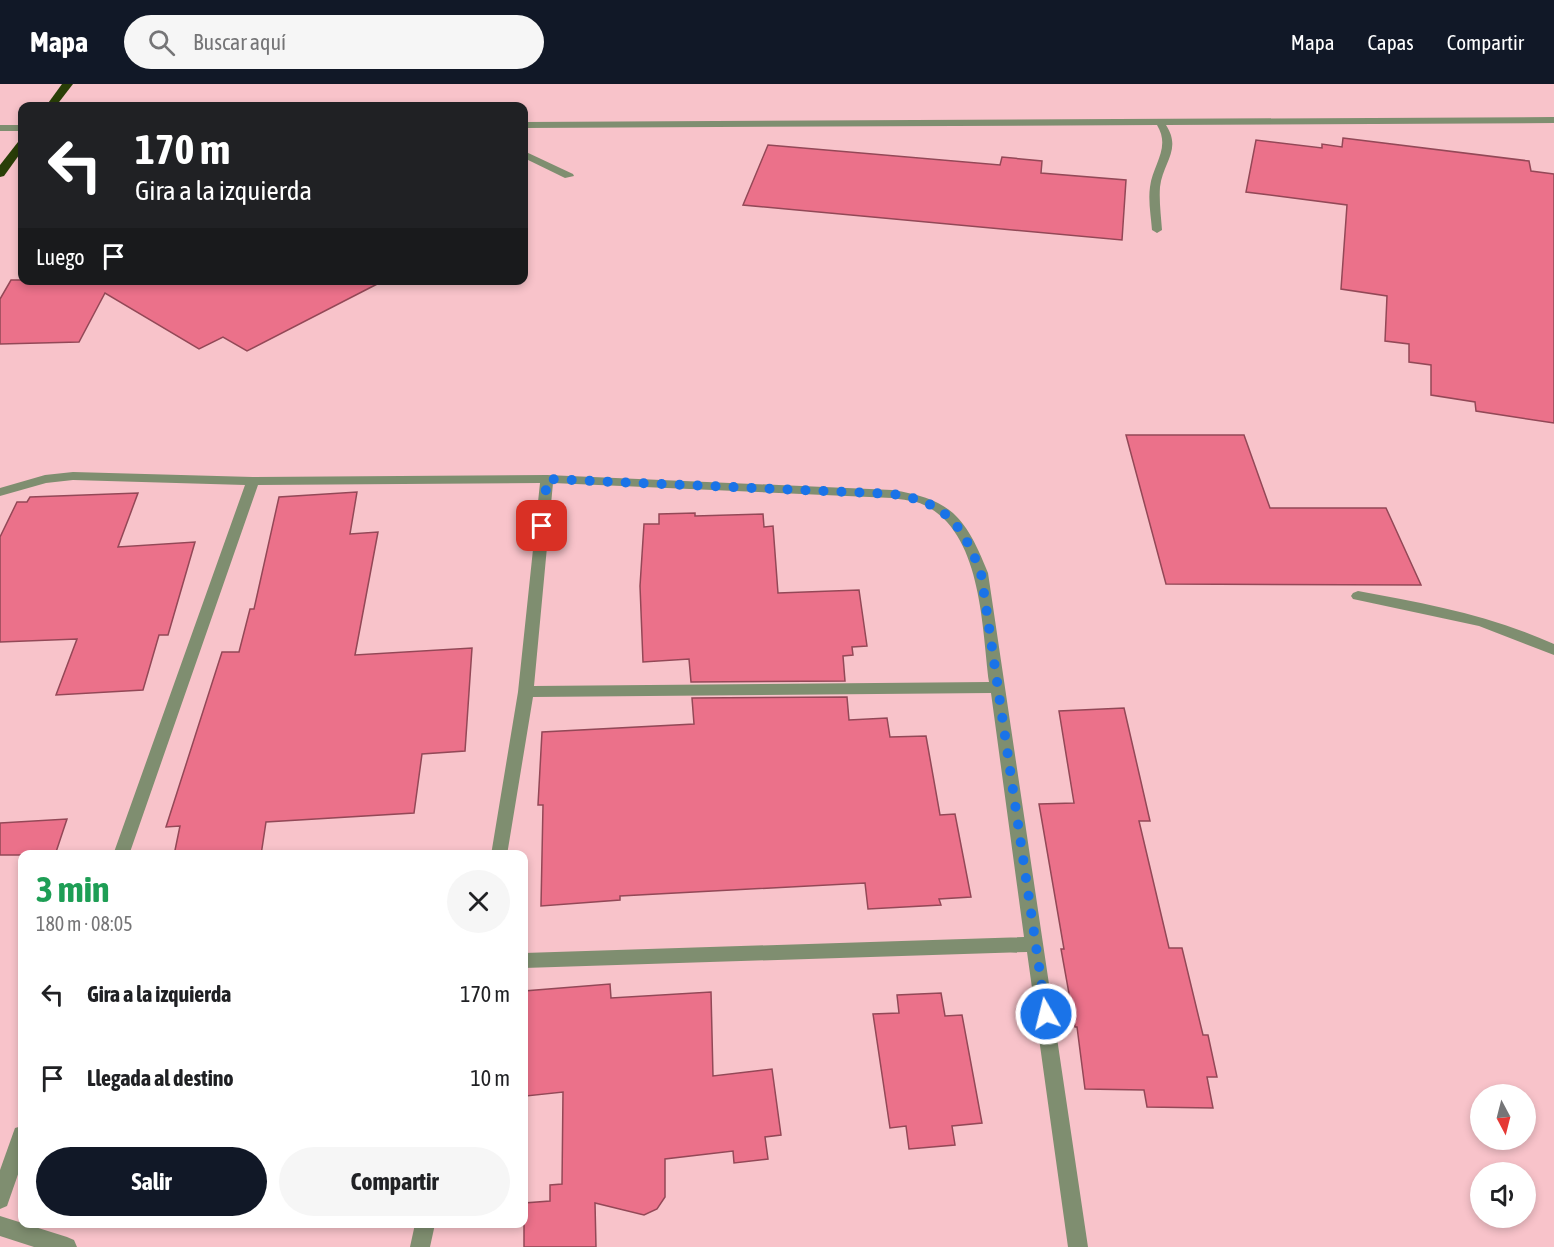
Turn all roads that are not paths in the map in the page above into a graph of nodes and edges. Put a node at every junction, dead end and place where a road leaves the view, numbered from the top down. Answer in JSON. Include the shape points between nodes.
{"nodes":[{"id":1,"x":68,"y":84,"type":"edge"},
{"id":2,"x":54,"y":102,"type":"edge"},
{"id":3,"x":1554,"y":120,"type":"edge"},
{"id":4,"x":1160,"y":122,"type":"junction"},
{"id":5,"x":528,"y":125,"type":"edge"},
{"id":6,"x":541,"y":125,"type":"junction"},
{"id":7,"x":0,"y":128,"type":"edge"},
{"id":8,"x":18,"y":128,"type":"edge"},
{"id":9,"x":528,"y":133,"type":"edge"},
{"id":10,"x":18,"y":149,"type":"edge"},
{"id":11,"x":528,"y":156,"type":"edge"},
{"id":12,"x":0,"y":173,"type":"edge"},
{"id":13,"x":569,"y":176,"type":"dead end"},
{"id":14,"x":1157,"y":230,"type":"dead end"},
{"id":15,"x":547,"y":479,"type":"junction"},
{"id":16,"x":253,"y":481,"type":"junction"},
{"id":17,"x":0,"y":492,"type":"edge"},
{"id":18,"x":1358,"y":596,"type":"dead end"},
{"id":19,"x":1554,"y":650,"type":"edge"},
{"id":20,"x":999,"y":687,"type":"junction"},
{"id":21,"x":526,"y":692,"type":"junction"},
{"id":22,"x":123,"y":850,"type":"edge"},
{"id":23,"x":500,"y":850,"type":"edge"},
{"id":24,"x":1036,"y":944,"type":"junction"},
{"id":25,"x":528,"y":961,"type":"edge"},
{"id":26,"x":18,"y":1147,"type":"edge"},
{"id":27,"x":0,"y":1199,"type":"edge"},
{"id":28,"x":0,"y":1226,"type":"edge"},
{"id":29,"x":424,"y":1228,"type":"edge"},
{"id":30,"x":68,"y":1247,"type":"edge"},
{"id":31,"x":420,"y":1247,"type":"edge"},
{"id":32,"x":1078,"y":1247,"type":"edge"}],
"edges":[{"from":1,"to":2,"type":"highway"},
{"from":3,"to":4,"type":"street"},
{"from":4,"to":6,"type":"street"},
{"from":4,"to":14,"type":"street","via":[[1169,139],[1168,153],[1155,184]]},
{"from":5,"to":6,"type":"street"},
{"from":6,"to":9,"type":"street"},
{"from":7,"to":8,"type":"street"},
{"from":10,"to":12,"type":"highway"},
{"from":11,"to":13,"type":"street"},
{"from":15,"to":16,"type":"street"},
{"from":15,"to":20,"type":"street","via":[[892,494],[930,502],[963,535],[981,573]]},
{"from":15,"to":21,"type":"street"},
{"from":16,"to":17,"type":"street","via":[[73,476],[45,479]]},
{"from":16,"to":22,"type":"street"},
{"from":18,"to":19,"type":"street","via":[[1477,620]]},
{"from":20,"to":21,"type":"street"},
{"from":20,"to":24,"type":"street"},
{"from":21,"to":23,"type":"street"},
{"from":24,"to":25,"type":"street"},
{"from":24,"to":32,"type":"street"},
{"from":26,"to":27,"type":"street"},
{"from":28,"to":30,"type":"street"},
{"from":29,"to":31,"type":"street"}]}
